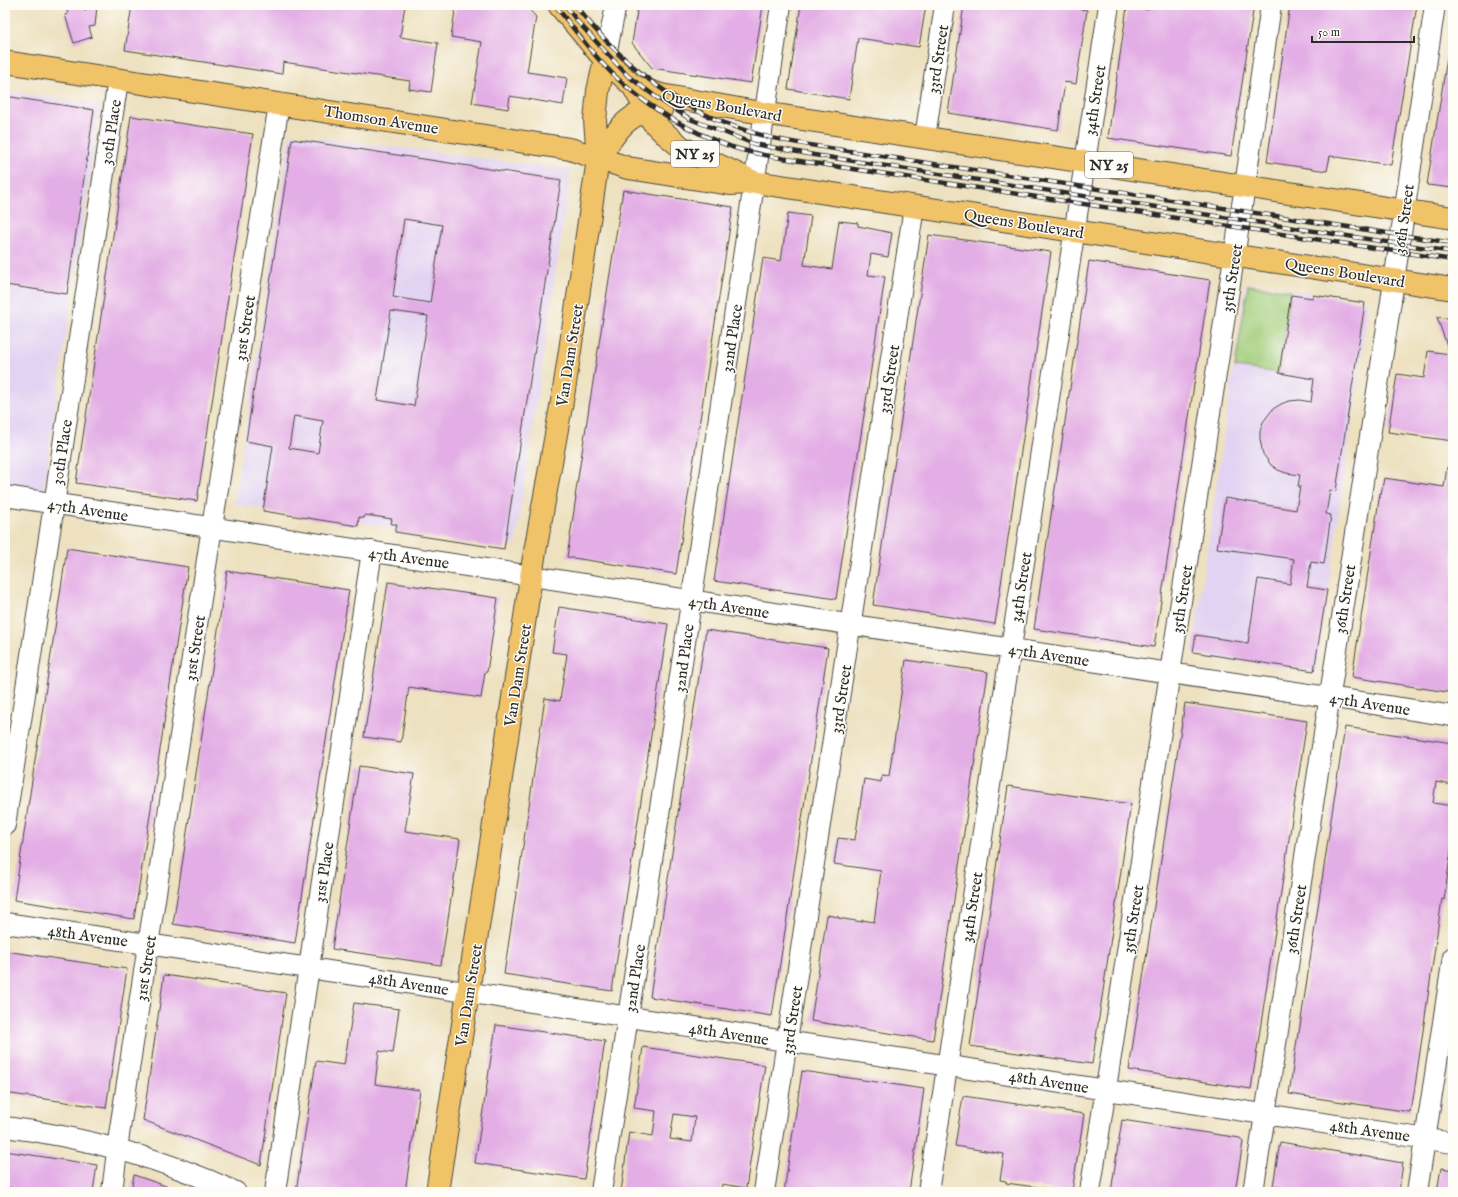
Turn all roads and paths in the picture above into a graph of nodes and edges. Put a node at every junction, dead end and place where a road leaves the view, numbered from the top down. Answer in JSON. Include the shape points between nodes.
{"nodes":[{"id":1,"x":559,"y":5,"type":"edge"},
{"id":2,"x":616,"y":5,"type":"edge"},
{"id":3,"x":781,"y":5,"type":"edge"},
{"id":4,"x":945,"y":5,"type":"edge"},
{"id":5,"x":1109,"y":5,"type":"edge"},
{"id":6,"x":1271,"y":5,"type":"edge"},
{"id":7,"x":1435,"y":5,"type":"edge"},
{"id":8,"x":605,"y":60,"type":"junction"},
{"id":9,"x":5,"y":62,"type":"edge"},
{"id":10,"x":118,"y":80,"type":"junction"},
{"id":11,"x":633,"y":86,"type":"junction"},
{"id":12,"x":279,"y":104,"type":"junction"},
{"id":13,"x":715,"y":104,"type":"junction"},
{"id":14,"x":646,"y":111,"type":"junction"},
{"id":15,"x":765,"y":112,"type":"junction"},
{"id":16,"x":925,"y":137,"type":"junction"},
{"id":17,"x":598,"y":159,"type":"junction"},
{"id":18,"x":1085,"y":162,"type":"junction"},
{"id":19,"x":754,"y":182,"type":"junction"},
{"id":20,"x":1245,"y":186,"type":"junction"},
{"id":21,"x":914,"y":206,"type":"junction"},
{"id":22,"x":1404,"y":211,"type":"junction"},
{"id":23,"x":1453,"y":218,"type":"edge"},
{"id":24,"x":1075,"y":231,"type":"junction"},
{"id":25,"x":1234,"y":256,"type":"junction"},
{"id":26,"x":1394,"y":280,"type":"junction"},
{"id":27,"x":1453,"y":289,"type":"edge"},
{"id":28,"x":5,"y":496,"type":"edge"},
{"id":29,"x":54,"y":503,"type":"junction"},
{"id":30,"x":212,"y":527,"type":"junction"},
{"id":31,"x":372,"y":551,"type":"junction"},
{"id":32,"x":532,"y":575,"type":"junction"},
{"id":33,"x":691,"y":600,"type":"junction"},
{"id":34,"x":851,"y":624,"type":"junction"},
{"id":35,"x":1010,"y":648,"type":"junction"},
{"id":36,"x":1170,"y":672,"type":"junction"},
{"id":37,"x":1329,"y":697,"type":"junction"},
{"id":38,"x":1453,"y":716,"type":"edge"},
{"id":39,"x":5,"y":825,"type":"edge"},
{"id":40,"x":5,"y":923,"type":"edge"},
{"id":41,"x":149,"y":944,"type":"junction"},
{"id":42,"x":1453,"y":957,"type":"edge"},
{"id":43,"x":309,"y":968,"type":"junction"},
{"id":44,"x":468,"y":992,"type":"junction"},
{"id":45,"x":627,"y":1017,"type":"junction"},
{"id":46,"x":787,"y":1042,"type":"junction"},
{"id":47,"x":947,"y":1066,"type":"junction"},
{"id":48,"x":1106,"y":1090,"type":"junction"},
{"id":49,"x":1265,"y":1115,"type":"junction"},
{"id":50,"x":5,"y":1127,"type":"edge"},
{"id":51,"x":1426,"y":1139,"type":"junction"},
{"id":52,"x":1453,"y":1143,"type":"edge"},
{"id":53,"x":118,"y":1148,"type":"junction"},
{"id":54,"x":112,"y":1192,"type":"edge"},
{"id":55,"x":236,"y":1192,"type":"edge"},
{"id":56,"x":275,"y":1192,"type":"edge"},
{"id":57,"x":437,"y":1192,"type":"edge"},
{"id":58,"x":601,"y":1192,"type":"edge"},
{"id":59,"x":764,"y":1192,"type":"edge"},
{"id":60,"x":928,"y":1192,"type":"edge"},
{"id":61,"x":1090,"y":1192,"type":"edge"},
{"id":62,"x":1253,"y":1192,"type":"edge"},
{"id":63,"x":1417,"y":1192,"type":"edge"}],
"edges":[{"from":1,"to":8,"type":"main road","name":"Queens Boulevard","number":"NY 25"},
{"from":2,"to":8,"type":"street","name":"Van Dam Street"},
{"from":3,"to":15,"type":"street","name":"32nd Place"},
{"from":4,"to":16,"type":"street","name":"33rd Street"},
{"from":5,"to":18,"type":"street","name":"34th Street"},
{"from":6,"to":20,"type":"street","name":"35th Street"},
{"from":7,"to":22,"type":"street","name":"36th Street"},
{"from":8,"to":11,"type":"main road","name":"Queens Boulevard","number":"NY 25"},
{"from":8,"to":17,"type":"main road","name":"Van Dam Street","via":[[595,120]]},
{"from":9,"to":10,"type":"main road","name":"Thomson Avenue"},
{"from":10,"to":12,"type":"main road","name":"Thomson Avenue"},
{"from":10,"to":29,"type":"street","name":"30th Place"},
{"from":11,"to":13,"type":"main road","name":"Queens Boulevard","number":"NY 25","via":[[661,95]]},
{"from":11,"to":14,"type":"main road","name":"Queens Boulevard","number":"NY 25"},
{"from":12,"to":17,"type":"main road","name":"Thomson Avenue","via":[[570,149]]},
{"from":12,"to":30,"type":"street","name":"31st Street"},
{"from":13,"to":14,"type":"main road"},
{"from":13,"to":15,"type":"main road","name":"Queens Boulevard","number":"NY 25"},
{"from":14,"to":17,"type":"main road","name":"Van Dam Street","via":[[628,119],[620,126]]},
{"from":14,"to":19,"type":"main road","name":"Queens Boulevard","number":"NY 25","via":[[662,131],[681,147]]},
{"from":15,"to":16,"type":"main road","name":"Queens Boulevard","number":"NY 25"},
{"from":15,"to":19,"type":"street","name":"32nd Place"},
{"from":16,"to":18,"type":"main road","name":"Queens Boulevard","number":"NY 25"},
{"from":17,"to":19,"type":"main road","name":"Thomson Avenue","via":[[628,168],[730,184]]},
{"from":17,"to":32,"type":"main road","name":"Van Dam Street","via":[[565,382]]},
{"from":18,"to":20,"type":"main road","name":"Queens Boulevard","number":"NY 25"},
{"from":18,"to":24,"type":"street","name":"34th Street"},
{"from":19,"to":21,"type":"main road","name":"Queens Boulevard","number":"NY 25"},
{"from":19,"to":33,"type":"street","name":"32nd Place"},
{"from":20,"to":22,"type":"main road","name":"Queens Boulevard","number":"NY 25"},
{"from":20,"to":25,"type":"street","name":"35th Street"},
{"from":21,"to":24,"type":"main road","name":"Queens Boulevard","number":"NY 25"},
{"from":21,"to":34,"type":"street","name":"33rd Street"},
{"from":22,"to":23,"type":"main road","name":"Queens Boulevard","number":"NY 25"},
{"from":22,"to":26,"type":"street","name":"36th Street"},
{"from":24,"to":25,"type":"main road","name":"Queens Boulevard","number":"NY 25"},
{"from":24,"to":35,"type":"street","name":"34th Street"},
{"from":25,"to":26,"type":"main road","name":"Queens Boulevard","number":"NY 25"},
{"from":25,"to":36,"type":"street","name":"35th Street"},
{"from":26,"to":27,"type":"main road","name":"Queens Boulevard","number":"NY 25"},
{"from":26,"to":37,"type":"street","name":"36th Street"},
{"from":28,"to":29,"type":"street","name":"47th Avenue"},
{"from":29,"to":30,"type":"street","name":"47th Avenue"},
{"from":29,"to":39,"type":"street","name":"30th Place"},
{"from":30,"to":31,"type":"street","name":"47th Avenue"},
{"from":30,"to":41,"type":"street","name":"31st Street"},
{"from":31,"to":32,"type":"street","name":"47th Avenue"},
{"from":31,"to":43,"type":"street","name":"31st Place"},
{"from":32,"to":33,"type":"street","name":"47th Avenue"},
{"from":32,"to":44,"type":"main road","name":"Van Dam Street"},
{"from":33,"to":34,"type":"street","name":"47th Avenue"},
{"from":33,"to":45,"type":"street","name":"32nd Place"},
{"from":34,"to":35,"type":"street","name":"47th Avenue"},
{"from":34,"to":46,"type":"street","name":"33rd Street"},
{"from":35,"to":36,"type":"street","name":"47th Avenue"},
{"from":35,"to":47,"type":"street","name":"34th Street"},
{"from":36,"to":37,"type":"street","name":"47th Avenue"},
{"from":36,"to":48,"type":"street","name":"35th Street"},
{"from":37,"to":38,"type":"street","name":"47th Avenue"},
{"from":37,"to":49,"type":"street","name":"36th Street"},
{"from":40,"to":41,"type":"street","name":"48th Avenue"},
{"from":41,"to":43,"type":"street","name":"48th Avenue"},
{"from":41,"to":53,"type":"street","name":"31st Street"},
{"from":42,"to":51,"type":"street"},
{"from":43,"to":44,"type":"street","name":"48th Avenue"},
{"from":43,"to":56,"type":"street","name":"31st Place"},
{"from":44,"to":45,"type":"street","name":"48th Avenue"},
{"from":44,"to":57,"type":"main road","name":"Van Dam Street"},
{"from":45,"to":46,"type":"street","name":"48th Avenue"},
{"from":45,"to":58,"type":"street","name":"32nd Place"},
{"from":46,"to":47,"type":"street","name":"48th Avenue"},
{"from":46,"to":59,"type":"street","name":"33rd Street"},
{"from":47,"to":48,"type":"street","name":"48th Avenue"},
{"from":47,"to":60,"type":"street","name":"34th Street"},
{"from":48,"to":49,"type":"street","name":"48th Avenue"},
{"from":48,"to":61,"type":"street","name":"35th Street"},
{"from":49,"to":51,"type":"street","name":"48th Avenue"},
{"from":49,"to":62,"type":"street","name":"36th Street"},
{"from":50,"to":53,"type":"street"},
{"from":51,"to":52,"type":"street","name":"48th Avenue"},
{"from":51,"to":63,"type":"street"},
{"from":53,"to":54,"type":"street","name":"31st Street"},
{"from":53,"to":55,"type":"street","via":[[179,1168]]}]}
